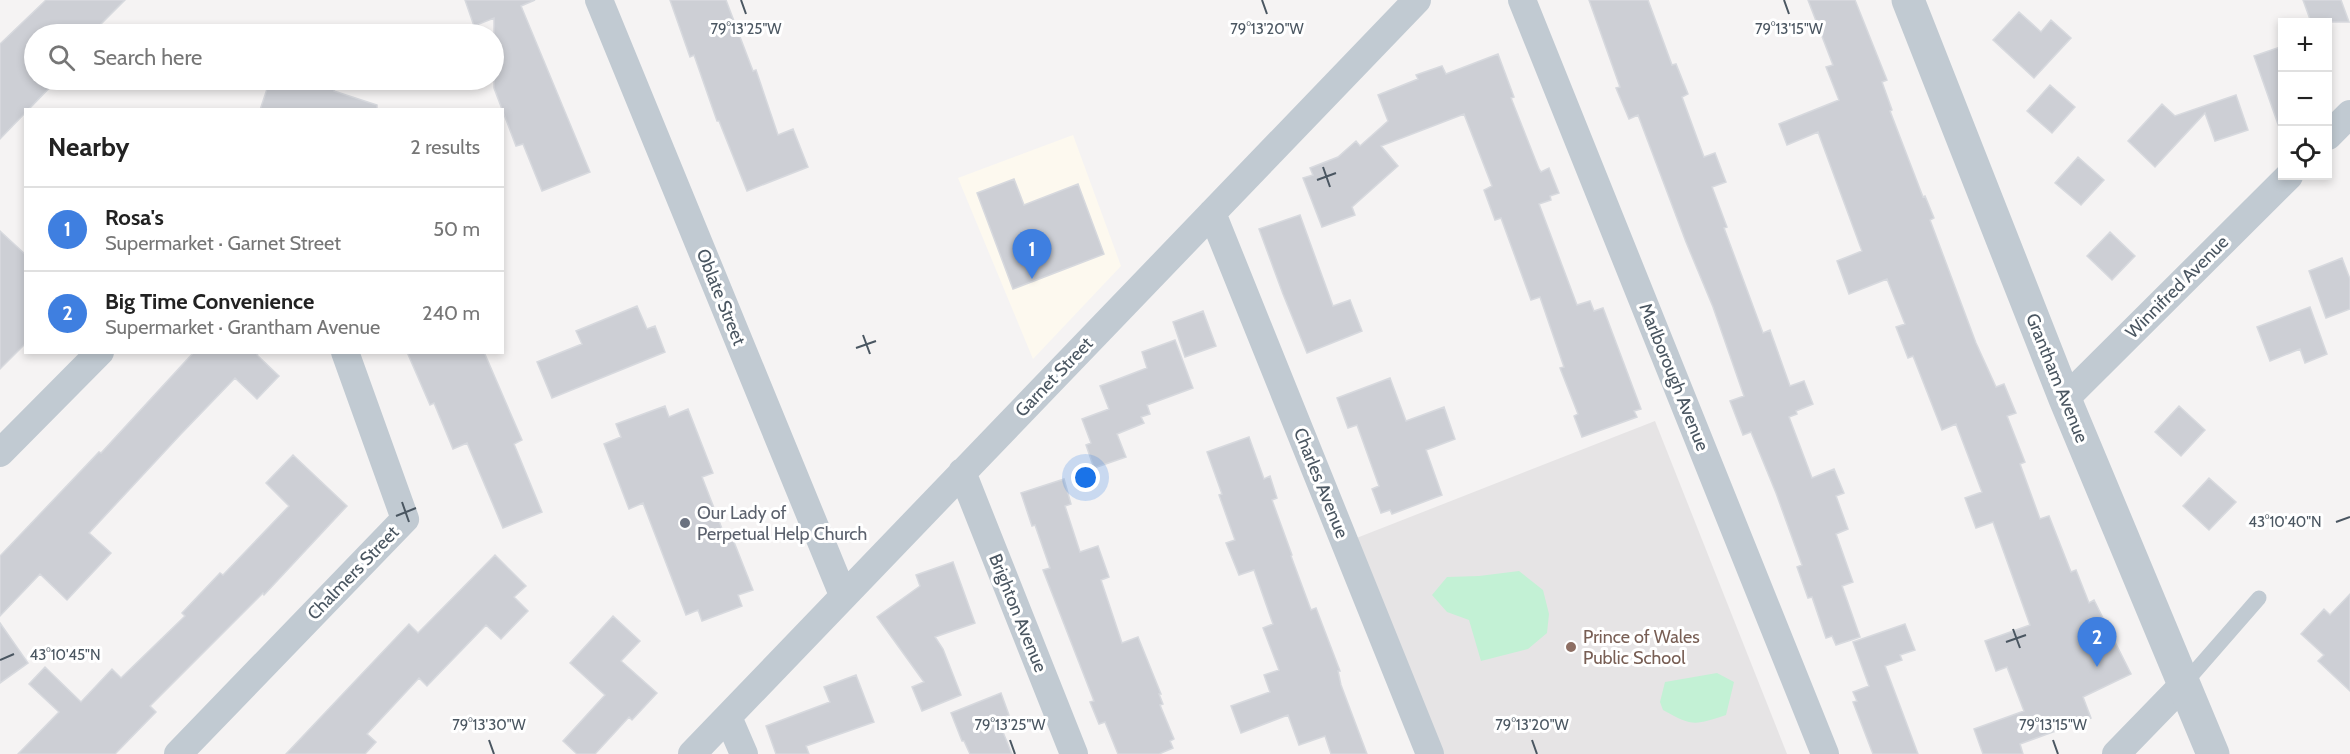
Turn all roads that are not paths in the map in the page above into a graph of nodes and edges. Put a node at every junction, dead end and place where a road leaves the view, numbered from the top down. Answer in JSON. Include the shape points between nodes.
{"nodes":[{"id":1,"x":599,"y":0,"type":"edge"},
{"id":2,"x":1417,"y":0,"type":"edge"},
{"id":3,"x":1522,"y":0,"type":"edge"},
{"id":4,"x":1908,"y":0,"type":"edge"},
{"id":5,"x":2350,"y":114,"type":"edge"},
{"id":6,"x":2332,"y":132,"type":"edge"},
{"id":7,"x":2285,"y":180,"type":"edge"},
{"id":8,"x":1212,"y":213,"type":"junction"},
{"id":9,"x":98,"y":354,"type":"edge"},
{"id":10,"x":346,"y":354,"type":"edge"},
{"id":11,"x":2065,"y":399,"type":"junction"},
{"id":12,"x":0,"y":453,"type":"edge"},
{"id":13,"x":962,"y":472,"type":"junction"},
{"id":14,"x":843,"y":595,"type":"junction"},
{"id":15,"x":2259,"y":598,"type":"dead end"},
{"id":16,"x":2184,"y":684,"type":"junction"},
{"id":17,"x":728,"y":717,"type":"junction"},
{"id":18,"x":178,"y":754,"type":"edge"},
{"id":19,"x":692,"y":754,"type":"edge"},
{"id":20,"x":744,"y":754,"type":"edge"},
{"id":21,"x":1074,"y":754,"type":"edge"},
{"id":22,"x":1430,"y":754,"type":"edge"},
{"id":23,"x":1825,"y":754,"type":"edge"},
{"id":24,"x":2116,"y":754,"type":"edge"},
{"id":25,"x":2213,"y":754,"type":"edge"}],
"edges":[{"from":1,"to":14,"type":"street","name":"Oblate Street"},
{"from":2,"to":8,"type":"street","name":"Garnet Street"},
{"from":3,"to":23,"type":"street","name":"Marlborough Avenue"},
{"from":4,"to":11,"type":"street","name":"Grantham Avenue"},
{"from":5,"to":6,"type":"street"},
{"from":7,"to":11,"type":"street","name":"Winnifred Avenue"},
{"from":8,"to":13,"type":"street","name":"Garnet Street"},
{"from":8,"to":22,"type":"street","name":"Charles Avenue"},
{"from":9,"to":12,"type":"street"},
{"from":10,"to":18,"type":"street","name":"Chalmers Street","via":[[405,519]]},
{"from":11,"to":16,"type":"street","name":"Grantham Avenue"},
{"from":13,"to":14,"type":"street","name":"Garnet Street"},
{"from":13,"to":21,"type":"street","name":"Brighton Avenue"},
{"from":14,"to":17,"type":"street","name":"Garnet Street"},
{"from":15,"to":16,"type":"lane"},
{"from":16,"to":24,"type":"street"},
{"from":16,"to":25,"type":"street","name":"Grantham Avenue"},
{"from":17,"to":19,"type":"street","name":"Garnet Street"},
{"from":17,"to":20,"type":"street"}]}
